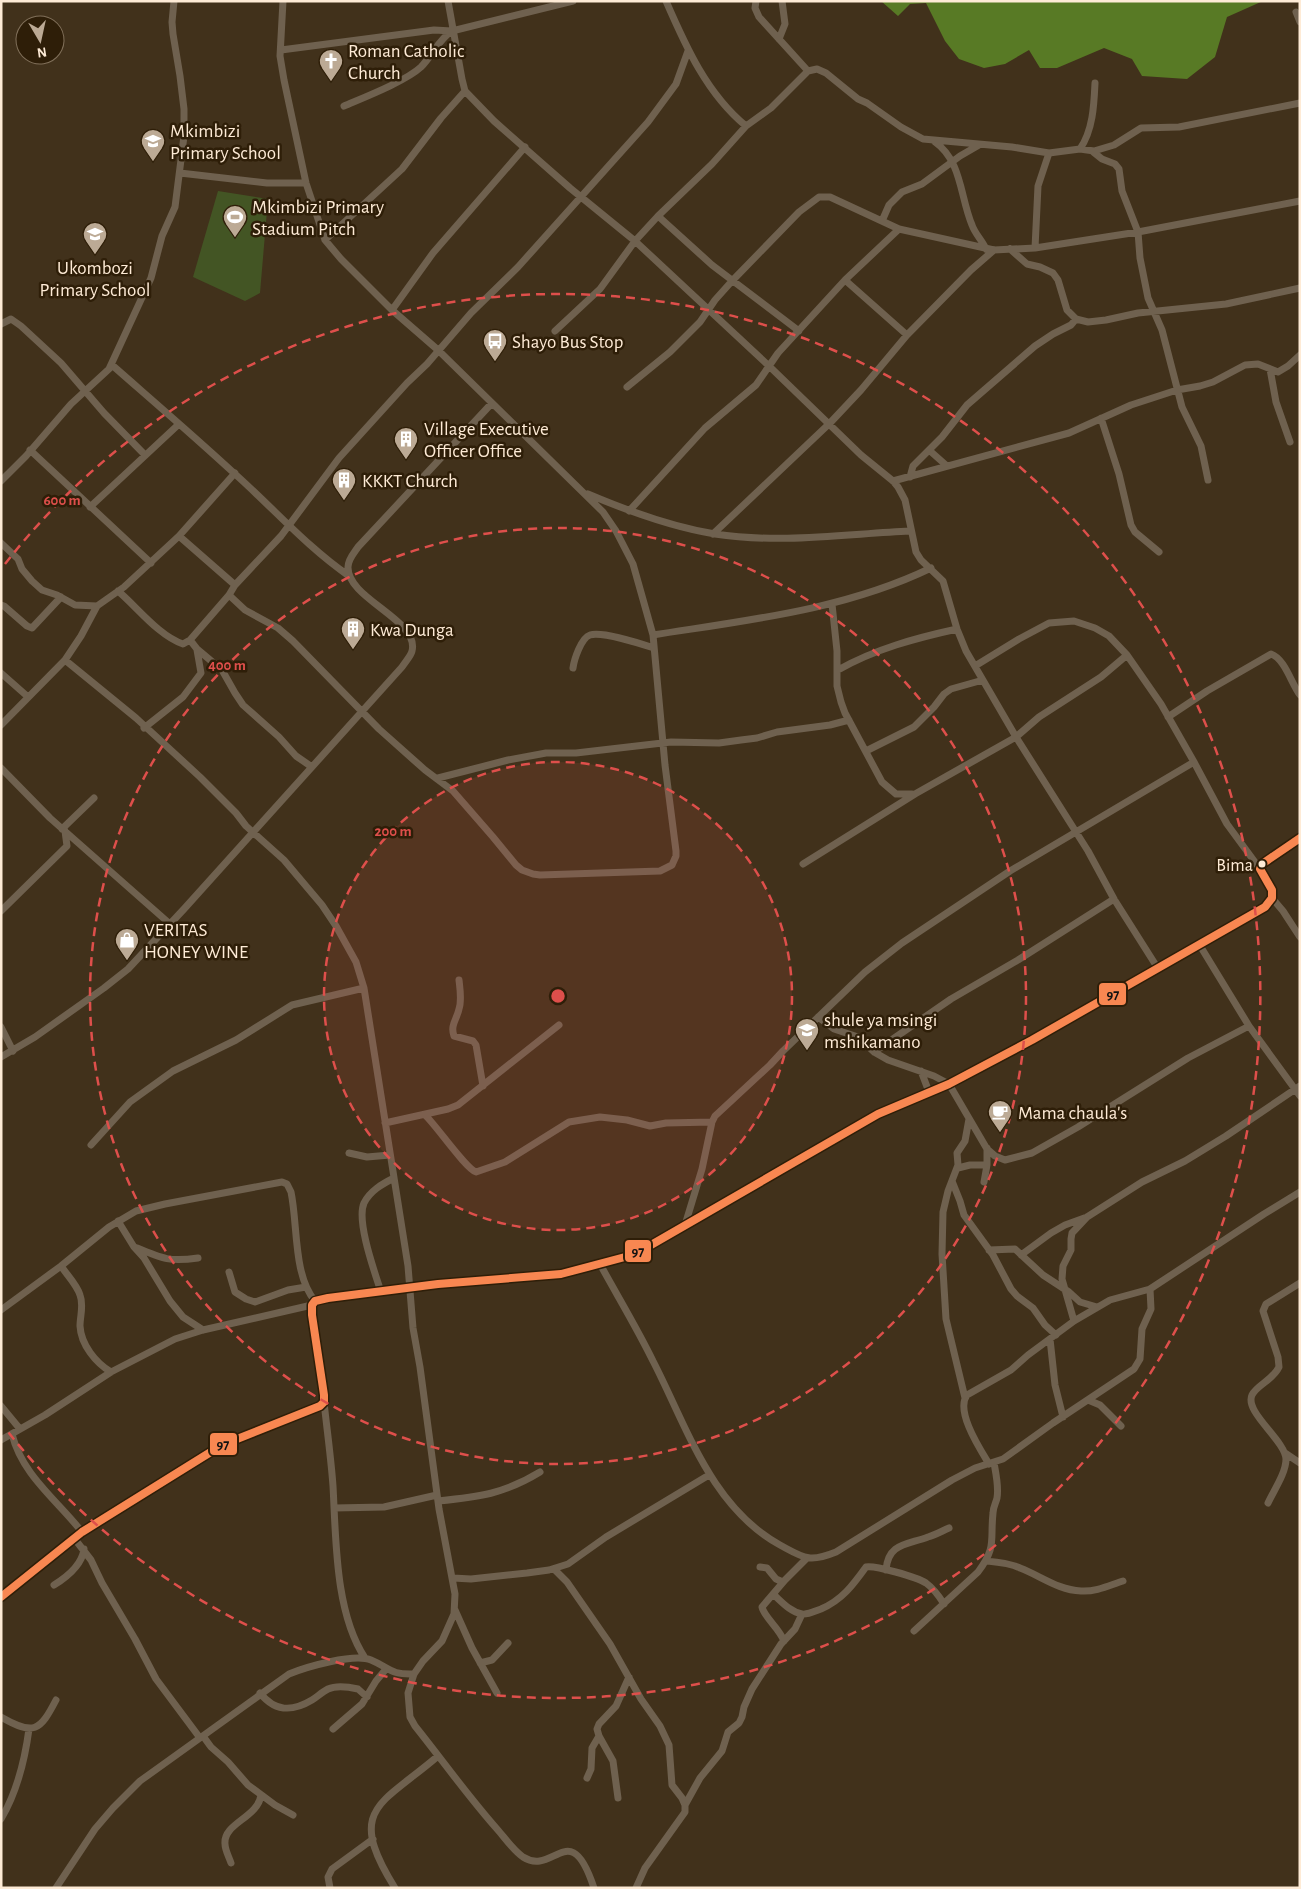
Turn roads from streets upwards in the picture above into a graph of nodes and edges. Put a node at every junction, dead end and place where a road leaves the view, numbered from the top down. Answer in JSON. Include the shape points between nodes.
{"nodes":[{"id":1,"x":174,"y":1,"type":"edge"},
{"id":2,"x":283,"y":1,"type":"edge"},
{"id":3,"x":448,"y":1,"type":"edge"},
{"id":4,"x":573,"y":1,"type":"edge"},
{"id":5,"x":666,"y":1,"type":"edge"},
{"id":6,"x":756,"y":1,"type":"edge"},
{"id":7,"x":782,"y":1,"type":"edge"},
{"id":8,"x":1296,"y":12,"type":"dead end"},
{"id":9,"x":1300,"y":22,"type":"edge"},
{"id":10,"x":452,"y":31,"type":"junction"},
{"id":11,"x":779,"y":39,"type":"junction"},
{"id":12,"x":280,"y":50,"type":"junction"},
{"id":13,"x":688,"y":51,"type":"junction"},
{"id":14,"x":808,"y":71,"type":"junction"},
{"id":15,"x":1094,"y":83,"type":"dead end"},
{"id":16,"x":465,"y":91,"type":"junction"},
{"id":17,"x":1300,"y":102,"type":"edge"},
{"id":18,"x":344,"y":106,"type":"dead end"},
{"id":19,"x":746,"y":126,"type":"junction"},
{"id":20,"x":935,"y":142,"type":"junction"},
{"id":21,"x":979,"y":145,"type":"junction"},
{"id":22,"x":525,"y":147,"type":"junction"},
{"id":23,"x":1080,"y":148,"type":"junction"},
{"id":24,"x":1092,"y":151,"type":"junction"},
{"id":25,"x":1049,"y":153,"type":"junction"},
{"id":26,"x":952,"y":162,"type":"junction"},
{"id":27,"x":180,"y":173,"type":"junction"},
{"id":28,"x":306,"y":183,"type":"junction"},
{"id":29,"x":581,"y":197,"type":"junction"},
{"id":30,"x":1300,"y":201,"type":"edge"},
{"id":31,"x":658,"y":216,"type":"junction"},
{"id":32,"x":882,"y":221,"type":"junction"},
{"id":33,"x":899,"y":229,"type":"junction"},
{"id":34,"x":1138,"y":232,"type":"junction"},
{"id":35,"x":325,"y":240,"type":"junction"},
{"id":36,"x":635,"y":241,"type":"junction"},
{"id":37,"x":986,"y":248,"type":"junction"},
{"id":38,"x":1034,"y":248,"type":"junction"},
{"id":39,"x":1010,"y":249,"type":"junction"},
{"id":40,"x":994,"y":250,"type":"junction"},
{"id":41,"x":845,"y":280,"type":"junction"},
{"id":42,"x":732,"y":281,"type":"junction"},
{"id":43,"x":1300,"y":288,"type":"edge"},
{"id":44,"x":392,"y":310,"type":"junction"},
{"id":45,"x":709,"y":311,"type":"junction"},
{"id":46,"x":1153,"y":311,"type":"junction"},
{"id":47,"x":1076,"y":319,"type":"junction"},
{"id":48,"x":1,"y":324,"type":"edge"},
{"id":49,"x":555,"y":331,"type":"dead end"},
{"id":50,"x":799,"y":331,"type":"junction"},
{"id":51,"x":907,"y":335,"type":"junction"},
{"id":52,"x":438,"y":350,"type":"junction"},
{"id":53,"x":1300,"y":355,"type":"edge"},
{"id":54,"x":112,"y":365,"type":"junction"},
{"id":55,"x":769,"y":366,"type":"junction"},
{"id":56,"x":1270,"y":370,"type":"junction"},
{"id":57,"x":627,"y":387,"type":"dead end"},
{"id":58,"x":84,"y":390,"type":"junction"},
{"id":59,"x":1177,"y":390,"type":"junction"},
{"id":60,"x":492,"y":403,"type":"junction"},
{"id":61,"x":1102,"y":418,"type":"junction"},
{"id":62,"x":830,"y":423,"type":"junction"},
{"id":63,"x":178,"y":424,"type":"junction"},
{"id":64,"x":1290,"y":442,"type":"dead end"},
{"id":65,"x":30,"y":450,"type":"junction"},
{"id":66,"x":929,"y":450,"type":"junction"},
{"id":67,"x":145,"y":455,"type":"junction"},
{"id":68,"x":947,"y":466,"type":"junction"},
{"id":69,"x":235,"y":473,"type":"junction"},
{"id":70,"x":910,"y":477,"type":"junction"},
{"id":71,"x":1208,"y":480,"type":"dead end"},
{"id":72,"x":1,"y":481,"type":"edge"},
{"id":73,"x":893,"y":481,"type":"junction"},
{"id":74,"x":585,"y":493,"type":"junction"},
{"id":75,"x":90,"y":507,"type":"junction"},
{"id":76,"x":629,"y":511,"type":"junction"},
{"id":77,"x":288,"y":524,"type":"junction"},
{"id":78,"x":910,"y":531,"type":"junction"},
{"id":79,"x":713,"y":534,"type":"junction"},
{"id":80,"x":179,"y":536,"type":"junction"},
{"id":81,"x":1,"y":543,"type":"edge"},
{"id":82,"x":1159,"y":552,"type":"dead end"},
{"id":83,"x":151,"y":563,"type":"junction"},
{"id":84,"x":931,"y":568,"type":"junction"},
{"id":85,"x":349,"y":576,"type":"junction"},
{"id":86,"x":235,"y":585,"type":"junction"},
{"id":87,"x":118,"y":592,"type":"junction"},
{"id":88,"x":229,"y":595,"type":"junction"},
{"id":89,"x":61,"y":597,"type":"junction"},
{"id":90,"x":832,"y":604,"type":"junction"},
{"id":91,"x":1,"y":605,"type":"edge"},
{"id":92,"x":96,"y":606,"type":"junction"},
{"id":93,"x":957,"y":630,"type":"junction"},
{"id":94,"x":653,"y":635,"type":"junction"},
{"id":95,"x":190,"y":640,"type":"junction"},
{"id":96,"x":654,"y":648,"type":"junction"},
{"id":97,"x":197,"y":649,"type":"junction"},
{"id":98,"x":1127,"y":655,"type":"junction"},
{"id":99,"x":64,"y":660,"type":"junction"},
{"id":100,"x":975,"y":666,"type":"junction"},
{"id":101,"x":572,"y":668,"type":"dead end"},
{"id":102,"x":838,"y":670,"type":"junction"},
{"id":103,"x":1,"y":673,"type":"edge"},
{"id":104,"x":983,"y":680,"type":"junction"},
{"id":105,"x":1300,"y":695,"type":"edge"},
{"id":106,"x":27,"y":696,"type":"junction"},
{"id":107,"x":361,"y":711,"type":"junction"},
{"id":108,"x":1168,"y":717,"type":"junction"},
{"id":109,"x":850,"y":720,"type":"junction"},
{"id":110,"x":1,"y":725,"type":"edge"},
{"id":111,"x":144,"y":728,"type":"junction"},
{"id":112,"x":1016,"y":736,"type":"junction"},
{"id":113,"x":663,"y":744,"type":"junction"},
{"id":114,"x":866,"y":751,"type":"junction"},
{"id":115,"x":1194,"y":762,"type":"junction"},
{"id":116,"x":312,"y":767,"type":"junction"},
{"id":117,"x":1,"y":768,"type":"edge"},
{"id":118,"x":438,"y":778,"type":"junction"},
{"id":119,"x":914,"y":794,"type":"junction"},
{"id":120,"x":94,"y":798,"type":"dead end"},
{"id":121,"x":63,"y":830,"type":"junction"},
{"id":122,"x":254,"y":832,"type":"junction"},
{"id":123,"x":1075,"y":832,"type":"junction"},
{"id":124,"x":1300,"y":838,"type":"edge"},
{"id":125,"x":80,"y":843,"type":"junction"},
{"id":126,"x":67,"y":846,"type":"junction"},
{"id":127,"x":803,"y":864,"type":"dead end"},
{"id":128,"x":1260,"y":869,"type":"junction"},
{"id":129,"x":1272,"y":898,"type":"junction"},
{"id":130,"x":1114,"y":899,"type":"junction"},
{"id":131,"x":1,"y":911,"type":"edge"},
{"id":132,"x":170,"y":924,"type":"junction"},
{"id":133,"x":1300,"y":937,"type":"edge"},
{"id":134,"x":1199,"y":944,"type":"junction"},
{"id":135,"x":1157,"y":967,"type":"junction"},
{"id":136,"x":459,"y":980,"type":"dead end"},
{"id":137,"x":364,"y":988,"type":"junction"},
{"id":138,"x":818,"y":1017,"type":"junction"},
{"id":139,"x":558,"y":1025,"type":"dead end"},
{"id":140,"x":1249,"y":1026,"type":"junction"},
{"id":141,"x":1,"y":1027,"type":"edge"},
{"id":142,"x":13,"y":1052,"type":"junction"},
{"id":143,"x":874,"y":1052,"type":"junction"},
{"id":144,"x":1,"y":1057,"type":"edge"},
{"id":145,"x":921,"y":1071,"type":"junction"},
{"id":146,"x":949,"y":1084,"type":"junction"},
{"id":147,"x":483,"y":1086,"type":"junction"},
{"id":148,"x":1297,"y":1088,"type":"edge"},
{"id":149,"x":929,"y":1092,"type":"junction"},
{"id":150,"x":1300,"y":1096,"type":"edge"},
{"id":151,"x":425,"y":1115,"type":"junction"},
{"id":152,"x":969,"y":1119,"type":"junction"},
{"id":153,"x":712,"y":1122,"type":"junction"},
{"id":154,"x":385,"y":1123,"type":"junction"},
{"id":155,"x":91,"y":1145,"type":"dead end"},
{"id":156,"x":987,"y":1148,"type":"junction"},
{"id":157,"x":349,"y":1153,"type":"dead end"},
{"id":158,"x":390,"y":1155,"type":"junction"},
{"id":159,"x":987,"y":1165,"type":"junction"},
{"id":160,"x":958,"y":1168,"type":"junction"},
{"id":161,"x":394,"y":1178,"type":"junction"},
{"id":162,"x":952,"y":1181,"type":"junction"},
{"id":163,"x":984,"y":1182,"type":"dead end"},
{"id":164,"x":1300,"y":1192,"type":"edge"},
{"id":165,"x":1087,"y":1217,"type":"junction"},
{"id":166,"x":118,"y":1221,"type":"junction"},
{"id":167,"x":685,"y":1225,"type":"junction"},
{"id":168,"x":134,"y":1247,"type":"junction"},
{"id":169,"x":989,"y":1250,"type":"junction"},
{"id":170,"x":1021,"y":1255,"type":"junction"},
{"id":171,"x":198,"y":1258,"type":"dead end"},
{"id":172,"x":600,"y":1264,"type":"junction"},
{"id":173,"x":61,"y":1266,"type":"junction"},
{"id":174,"x":230,"y":1272,"type":"dead end"},
{"id":175,"x":1300,"y":1283,"type":"edge"},
{"id":176,"x":306,"y":1287,"type":"junction"},
{"id":177,"x":410,"y":1288,"type":"junction"},
{"id":178,"x":1065,"y":1289,"type":"junction"},
{"id":179,"x":1150,"y":1289,"type":"junction"},
{"id":180,"x":381,"y":1292,"type":"junction"},
{"id":181,"x":313,"y":1303,"type":"junction"},
{"id":182,"x":1097,"y":1307,"type":"junction"},
{"id":183,"x":1,"y":1310,"type":"edge"},
{"id":184,"x":1074,"y":1321,"type":"junction"},
{"id":185,"x":203,"y":1330,"type":"junction"},
{"id":186,"x":1053,"y":1337,"type":"junction"},
{"id":187,"x":111,"y":1372,"type":"junction"},
{"id":188,"x":965,"y":1398,"type":"junction"},
{"id":189,"x":1088,"y":1400,"type":"junction"},
{"id":190,"x":324,"y":1402,"type":"junction"},
{"id":191,"x":1,"y":1406,"type":"edge"},
{"id":192,"x":8,"y":1416,"type":"junction"},
{"id":193,"x":1063,"y":1417,"type":"junction"},
{"id":194,"x":1,"y":1420,"type":"edge"},
{"id":195,"x":1121,"y":1426,"type":"dead end"},
{"id":196,"x":20,"y":1429,"type":"junction"},
{"id":197,"x":12,"y":1434,"type":"junction"},
{"id":198,"x":1,"y":1440,"type":"edge"},
{"id":199,"x":1284,"y":1453,"type":"junction"},
{"id":200,"x":992,"y":1463,"type":"junction"},
{"id":201,"x":1300,"y":1463,"type":"edge"},
{"id":202,"x":540,"y":1472,"type":"dead end"},
{"id":203,"x":709,"y":1475,"type":"junction"},
{"id":204,"x":438,"y":1498,"type":"junction"},
{"id":205,"x":1268,"y":1502,"type":"dead end"},
{"id":206,"x":334,"y":1508,"type":"junction"},
{"id":207,"x":949,"y":1528,"type":"dead end"},
{"id":208,"x":82,"y":1532,"type":"junction"},
{"id":209,"x":74,"y":1538,"type":"junction"},
{"id":210,"x":84,"y":1550,"type":"junction"},
{"id":211,"x":806,"y":1559,"type":"junction"},
{"id":212,"x":986,"y":1561,"type":"junction"},
{"id":213,"x":760,"y":1568,"type":"dead end"},
{"id":214,"x":554,"y":1569,"type":"junction"},
{"id":215,"x":886,"y":1570,"type":"junction"},
{"id":216,"x":453,"y":1578,"type":"junction"},
{"id":217,"x":1123,"y":1581,"type":"dead end"},
{"id":218,"x":783,"y":1582,"type":"junction"},
{"id":219,"x":54,"y":1585,"type":"dead end"},
{"id":220,"x":773,"y":1594,"type":"junction"},
{"id":221,"x":1,"y":1597,"type":"edge"},
{"id":222,"x":944,"y":1604,"type":"junction"},
{"id":223,"x":454,"y":1610,"type":"junction"},
{"id":224,"x":802,"y":1614,"type":"junction"},
{"id":225,"x":914,"y":1631,"type":"dead end"},
{"id":226,"x":784,"y":1640,"type":"junction"},
{"id":227,"x":508,"y":1642,"type":"dead end"},
{"id":228,"x":365,"y":1658,"type":"junction"},
{"id":229,"x":480,"y":1663,"type":"junction"},
{"id":230,"x":386,"y":1669,"type":"junction"},
{"id":231,"x":414,"y":1674,"type":"junction"},
{"id":232,"x":629,"y":1677,"type":"junction"},
{"id":233,"x":260,"y":1693,"type":"junction"},
{"id":234,"x":497,"y":1693,"type":"dead end"},
{"id":235,"x":367,"y":1697,"type":"junction"},
{"id":236,"x":56,"y":1700,"type":"dead end"},
{"id":237,"x":1,"y":1717,"type":"edge"},
{"id":238,"x":29,"y":1729,"type":"junction"},
{"id":239,"x":333,"y":1729,"type":"dead end"},
{"id":240,"x":598,"y":1736,"type":"junction"},
{"id":241,"x":201,"y":1737,"type":"junction"},
{"id":242,"x":438,"y":1756,"type":"junction"},
{"id":243,"x":587,"y":1778,"type":"dead end"},
{"id":244,"x":262,"y":1795,"type":"junction"},
{"id":245,"x":618,"y":1798,"type":"dead end"},
{"id":246,"x":685,"y":1805,"type":"junction"},
{"id":247,"x":293,"y":1816,"type":"dead end"},
{"id":248,"x":1,"y":1819,"type":"edge"},
{"id":249,"x":373,"y":1839,"type":"junction"},
{"id":250,"x":232,"y":1863,"type":"dead end"},
{"id":251,"x":61,"y":1886,"type":"edge"},
{"id":252,"x":330,"y":1888,"type":"edge"},
{"id":253,"x":395,"y":1888,"type":"edge"},
{"id":254,"x":594,"y":1888,"type":"edge"},
{"id":255,"x":636,"y":1888,"type":"edge"}],
"edges":[{"from":1,"to":27,"type":"street","via":[[172,34],[184,109]]},
{"from":2,"to":12,"type":"street"},
{"from":3,"to":10,"type":"street"},
{"from":4,"to":10,"type":"street"},
{"from":5,"to":13,"type":"street"},
{"from":6,"to":11,"type":"street","via":[[759,17]]},
{"from":7,"to":11,"type":"street","via":[[785,24]]},
{"from":8,"to":9,"type":"street"},
{"from":10,"to":12,"type":"street","via":[[434,30]]},
{"from":10,"to":16,"type":"street"},
{"from":10,"to":18,"type":"street","via":[[416,71]]},
{"from":11,"to":14,"type":"street"},
{"from":12,"to":28,"type":"street"},
{"from":13,"to":19,"type":"street","via":[[730,113]]},
{"from":13,"to":29,"type":"street","via":[[670,92],[648,122]]},
{"from":14,"to":19,"type":"street","via":[[781,99]]},
{"from":14,"to":20,"type":"street","via":[[817,69],[826,73],[900,127]]},
{"from":15,"to":23,"type":"street","via":[[1088,133]]},
{"from":16,"to":22,"type":"street"},
{"from":16,"to":35,"type":"street","via":[[402,169]]},
{"from":17,"to":24,"type":"street","via":[[1179,127],[1141,128],[1114,145]]},
{"from":19,"to":31,"type":"street"},
{"from":20,"to":21,"type":"street"},
{"from":20,"to":26,"type":"street"},
{"from":21,"to":25,"type":"street"},
{"from":21,"to":26,"type":"street"},
{"from":22,"to":29,"type":"street"},
{"from":22,"to":44,"type":"street","via":[[433,253]]},
{"from":23,"to":24,"type":"street"},
{"from":23,"to":25,"type":"street"},
{"from":24,"to":34,"type":"street","via":[[1119,169],[1122,191]]},
{"from":25,"to":38,"type":"street","via":[[1038,186]]},
{"from":26,"to":32,"type":"street","via":[[922,184],[896,196]]},
{"from":26,"to":37,"type":"street","via":[[972,225]]},
{"from":27,"to":28,"type":"street","via":[[267,183]]},
{"from":27,"to":54,"type":"street","via":[[175,207],[162,236],[151,278]]},
{"from":28,"to":35,"type":"street"},
{"from":29,"to":36,"type":"street"},
{"from":29,"to":52,"type":"street"},
{"from":30,"to":34,"type":"street"},
{"from":31,"to":36,"type":"street"},
{"from":31,"to":42,"type":"street"},
{"from":32,"to":33,"type":"street"},
{"from":32,"to":42,"type":"street","via":[[830,197],[819,198],[793,218]]},
{"from":33,"to":37,"type":"street"},
{"from":33,"to":41,"type":"street"},
{"from":34,"to":38,"type":"street"},
{"from":34,"to":46,"type":"street","via":[[1144,280]]},
{"from":35,"to":44,"type":"street"},
{"from":36,"to":45,"type":"street"},
{"from":36,"to":49,"type":"street","via":[[600,289]]},
{"from":37,"to":40,"type":"street"},
{"from":38,"to":39,"type":"street"},
{"from":39,"to":40,"type":"street"},
{"from":39,"to":47,"type":"street","via":[[1027,264],[1055,275],[1067,310]]},
{"from":40,"to":51,"type":"street"},
{"from":41,"to":50,"type":"street"},
{"from":41,"to":51,"type":"street"},
{"from":42,"to":45,"type":"street"},
{"from":42,"to":50,"type":"street"},
{"from":43,"to":46,"type":"street","via":[[1226,304]]},
{"from":44,"to":52,"type":"street"},
{"from":45,"to":55,"type":"street"},
{"from":45,"to":57,"type":"street","via":[[670,352]]},
{"from":46,"to":47,"type":"street","via":[[1097,322]]},
{"from":46,"to":59,"type":"street","via":[[1162,330]]},
{"from":47,"to":66,"type":"street","via":[[1035,346],[967,404]]},
{"from":48,"to":58,"type":"street","via":[[11,319],[18,323],[61,363]]},
{"from":50,"to":55,"type":"street"},
{"from":51,"to":62,"type":"street"},
{"from":52,"to":60,"type":"street"},
{"from":52,"to":77,"type":"street","via":[[339,458]]},
{"from":53,"to":56,"type":"street","via":[[1280,371]]},
{"from":54,"to":58,"type":"street"},
{"from":54,"to":63,"type":"street"},
{"from":55,"to":62,"type":"street"},
{"from":55,"to":76,"type":"street","via":[[756,385],[705,428]]},
{"from":56,"to":59,"type":"street","via":[[1264,365],[1253,364],[1240,367],[1213,382]]},
{"from":56,"to":64,"type":"street"},
{"from":58,"to":65,"type":"street"},
{"from":58,"to":67,"type":"street"},
{"from":59,"to":61,"type":"street"},
{"from":59,"to":71,"type":"street","via":[[1201,446]]},
{"from":60,"to":74,"type":"street"},
{"from":60,"to":85,"type":"street","via":[[358,547],[350,558]]},
{"from":61,"to":68,"type":"street","via":[[1069,433]]},
{"from":61,"to":82,"type":"street","via":[[1131,525]]},
{"from":62,"to":73,"type":"street","via":[[861,455]]},
{"from":62,"to":79,"type":"street"},
{"from":63,"to":67,"type":"street"},
{"from":63,"to":69,"type":"street"},
{"from":65,"to":72,"type":"street"},
{"from":65,"to":75,"type":"street"},
{"from":66,"to":68,"type":"street"},
{"from":66,"to":70,"type":"street","via":[[913,466]]},
{"from":67,"to":75,"type":"street"},
{"from":68,"to":70,"type":"street"},
{"from":69,"to":77,"type":"street"},
{"from":69,"to":80,"type":"street"},
{"from":70,"to":73,"type":"street"},
{"from":73,"to":78,"type":"street","via":[[902,494]]},
{"from":74,"to":76,"type":"street"},
{"from":74,"to":94,"type":"street","via":[[603,512],[629,557],[640,584]]},
{"from":75,"to":83,"type":"street"},
{"from":76,"to":79,"type":"street"},
{"from":77,"to":85,"type":"street"},
{"from":77,"to":86,"type":"street","via":[[270,549]]},
{"from":78,"to":79,"type":"street","via":[[757,538]]},
{"from":78,"to":84,"type":"street","via":[[919,556]]},
{"from":80,"to":83,"type":"street"},
{"from":80,"to":86,"type":"street"},
{"from":81,"to":89,"type":"street","via":[[18,559],[35,584]]},
{"from":83,"to":87,"type":"street"},
{"from":84,"to":90,"type":"street","via":[[895,584]]},
{"from":84,"to":93,"type":"street","via":[[943,580]]},
{"from":85,"to":107,"type":"street","via":[[408,632],[412,642],[412,652],[402,667]]},
{"from":86,"to":88,"type":"street"},
{"from":87,"to":92,"type":"street"},
{"from":87,"to":95,"type":"street","via":[[177,642],[183,644]]},
{"from":88,"to":95,"type":"street"},
{"from":88,"to":107,"type":"street","via":[[245,610],[274,625],[293,641]]},
{"from":89,"to":91,"type":"street","via":[[32,628]]},
{"from":89,"to":92,"type":"street","via":[[74,604]]},
{"from":90,"to":94,"type":"street"},
{"from":90,"to":102,"type":"street"},
{"from":92,"to":99,"type":"street"},
{"from":93,"to":100,"type":"street"},
{"from":93,"to":102,"type":"street","via":[[903,642]]},
{"from":94,"to":96,"type":"street"},
{"from":95,"to":97,"type":"street"},
{"from":96,"to":101,"type":"street","via":[[591,634],[576,653]]},
{"from":96,"to":113,"type":"street"},
{"from":97,"to":111,"type":"street","via":[[201,673],[183,697]]},
{"from":97,"to":116,"type":"street","via":[[222,670],[243,705],[296,756]]},
{"from":98,"to":100,"type":"street","via":[[1109,636],[1095,628],[1064,621],[1035,629]]},
{"from":98,"to":108,"type":"street"},
{"from":98,"to":112,"type":"street"},
{"from":99,"to":106,"type":"street"},
{"from":99,"to":111,"type":"street"},
{"from":100,"to":104,"type":"street"},
{"from":102,"to":109,"type":"street","via":[[837,690]]},
{"from":103,"to":106,"type":"street"},
{"from":104,"to":112,"type":"street"},
{"from":104,"to":114,"type":"street","via":[[951,688],[914,727]]},
{"from":105,"to":108,"type":"street","via":[[1284,668],[1271,654]]},
{"from":106,"to":110,"type":"street"},
{"from":107,"to":116,"type":"street"},
{"from":107,"to":118,"type":"street","via":[[398,747]]},
{"from":108,"to":115,"type":"street"},
{"from":109,"to":113,"type":"street","via":[[758,738]]},
{"from":109,"to":114,"type":"street"},
{"from":111,"to":122,"type":"street","via":[[200,777]]},
{"from":112,"to":119,"type":"street"},
{"from":112,"to":123,"type":"street"},
{"from":113,"to":118,"type":"street","via":[[546,753]]},
{"from":113,"to":118,"type":"street","via":[[676,856],[672,865],[660,871],[574,875],[529,873],[516,866],[477,818]]},
{"from":114,"to":119,"type":"street","via":[[890,791]]},
{"from":115,"to":123,"type":"street"},
{"from":115,"to":128,"type":"street","via":[[1227,824]]},
{"from":116,"to":122,"type":"street"},
{"from":117,"to":121,"type":"street"},
{"from":119,"to":127,"type":"street"},
{"from":120,"to":121,"type":"street"},
{"from":121,"to":125,"type":"street"},
{"from":121,"to":126,"type":"street"},
{"from":122,"to":132,"type":"street"},
{"from":122,"to":137,"type":"street","via":[[284,860],[322,905],[356,962]]},
{"from":123,"to":130,"type":"street"},
{"from":123,"to":138,"type":"street","via":[[978,891],[889,952]]},
{"from":124,"to":128,"type":"street","via":[[1264,862]]},
{"from":125,"to":126,"type":"street"},
{"from":125,"to":132,"type":"street"},
{"from":126,"to":131,"type":"street"},
{"from":128,"to":129,"type":"street","via":[[1272,890]]},
{"from":129,"to":133,"type":"street"},
{"from":129,"to":134,"type":"street","via":[[1265,907]]},
{"from":130,"to":135,"type":"street"},
{"from":130,"to":143,"type":"street","via":[[951,999]]},
{"from":132,"to":142,"type":"street","via":[[128,969]]},
{"from":134,"to":135,"type":"street"},
{"from":134,"to":140,"type":"street"},
{"from":135,"to":146,"type":"street","via":[[1063,1023]]},
{"from":136,"to":147,"type":"street","via":[[460,1008],[452,1031],[454,1036],[473,1041],[476,1045]]},
{"from":137,"to":154,"type":"street"},
{"from":137,"to":155,"type":"street","via":[[282,1009],[236,1040],[173,1071],[130,1102]]},
{"from":138,"to":143,"type":"street","via":[[834,1029],[858,1037]]},
{"from":138,"to":153,"type":"street"},
{"from":139,"to":147,"type":"street"},
{"from":140,"to":148,"type":"street"},
{"from":140,"to":156,"type":"street","via":[[1188,1058],[1032,1152],[1006,1160]]},
{"from":141,"to":142,"type":"street"},
{"from":142,"to":144,"type":"street"},
{"from":143,"to":145,"type":"street","via":[[892,1062]]},
{"from":145,"to":146,"type":"street"},
{"from":145,"to":149,"type":"street"},
{"from":146,"to":149,"type":"street"},
{"from":146,"to":152,"type":"street"},
{"from":147,"to":151,"type":"street","via":[[453,1108]]},
{"from":148,"to":150,"type":"street"},
{"from":148,"to":165,"type":"street","via":[[1206,1148],[1142,1182]]},
{"from":149,"to":167,"type":"street","via":[[878,1114]]},
{"from":151,"to":153,"type":"street","via":[[468,1167],[476,1172],[505,1162],[573,1121],[605,1117],[650,1126]]},
{"from":151,"to":154,"type":"street"},
{"from":152,"to":156,"type":"street"},
{"from":152,"to":160,"type":"street","via":[[965,1141],[957,1153]]},
{"from":153,"to":167,"type":"street"},
{"from":154,"to":158,"type":"street"},
{"from":156,"to":159,"type":"street"},
{"from":157,"to":158,"type":"street","via":[[367,1158]]},
{"from":158,"to":161,"type":"street"},
{"from":159,"to":160,"type":"street"},
{"from":159,"to":163,"type":"street"},
{"from":160,"to":162,"type":"street"},
{"from":161,"to":177,"type":"street"},
{"from":161,"to":180,"type":"street","via":[[374,1190],[364,1202],[362,1212],[366,1242]]},
{"from":162,"to":169,"type":"street","via":[[964,1215]]},
{"from":162,"to":188,"type":"street","via":[[943,1212],[942,1254],[946,1319]]},
{"from":164,"to":179,"type":"street"},
{"from":165,"to":170,"type":"street","via":[[1051,1233]]},
{"from":165,"to":178,"type":"street","via":[[1071,1236],[1071,1250],[1063,1266]]},
{"from":166,"to":168,"type":"street"},
{"from":166,"to":173,"type":"street"},
{"from":166,"to":176,"type":"street","via":[[136,1211],[165,1204],[285,1183],[292,1197]]},
{"from":167,"to":172,"type":"street","via":[[625,1257]]},
{"from":168,"to":171,"type":"street","via":[[162,1258]]},
{"from":168,"to":185,"type":"street","via":[[183,1317]]},
{"from":169,"to":170,"type":"street","via":[[1015,1249]]},
{"from":169,"to":186,"type":"street","via":[[1011,1289],[1033,1308]]},
{"from":170,"to":178,"type":"street"},
{"from":172,"to":177,"type":"street","via":[[561,1274]]},
{"from":172,"to":203,"type":"street","via":[[652,1359]]},
{"from":173,"to":183,"type":"street"},
{"from":173,"to":187,"type":"street","via":[[80,1294],[82,1336],[96,1361]]},
{"from":174,"to":176,"type":"street","via":[[235,1292],[255,1302]]},
{"from":175,"to":199,"type":"street","via":[[1264,1308],[1279,1367],[1251,1397],[1254,1410]]},
{"from":176,"to":181,"type":"street"},
{"from":177,"to":180,"type":"street"},
{"from":177,"to":204,"type":"street"},
{"from":178,"to":182,"type":"street","via":[[1083,1304]]},
{"from":178,"to":184,"type":"street"},
{"from":179,"to":182,"type":"street","via":[[1116,1297]]},
{"from":179,"to":189,"type":"street","via":[[1151,1310],[1142,1329],[1138,1365]]},
{"from":180,"to":181,"type":"street","via":[[328,1298]]},
{"from":181,"to":185,"type":"street"},
{"from":181,"to":190,"type":"street"},
{"from":182,"to":184,"type":"street"},
{"from":184,"to":186,"type":"street"},
{"from":185,"to":187,"type":"street","via":[[175,1339]]},
{"from":186,"to":188,"type":"street","via":[[1011,1370]]},
{"from":186,"to":193,"type":"street","via":[[1055,1385]]},
{"from":187,"to":196,"type":"street"},
{"from":188,"to":200,"type":"street","via":[[971,1432]]},
{"from":189,"to":193,"type":"street"},
{"from":189,"to":195,"type":"street","via":[[1100,1405]]},
{"from":190,"to":206,"type":"street"},
{"from":190,"to":208,"type":"street","via":[[312,1410],[222,1446]]},
{"from":191,"to":192,"type":"street"},
{"from":192,"to":194,"type":"street"},
{"from":192,"to":196,"type":"street"},
{"from":193,"to":200,"type":"street","via":[[1003,1459]]},
{"from":196,"to":197,"type":"street"},
{"from":197,"to":198,"type":"street"},
{"from":197,"to":208,"type":"street","via":[[23,1463]]},
{"from":199,"to":201,"type":"street"},
{"from":199,"to":205,"type":"street","via":[[1285,1465]]},
{"from":200,"to":211,"type":"street","via":[[952,1480],[836,1552],[820,1559]]},
{"from":200,"to":212,"type":"street","via":[[998,1497],[992,1516],[992,1544]]},
{"from":202,"to":204,"type":"street","via":[[501,1492]]},
{"from":203,"to":211,"type":"street","via":[[759,1533]]},
{"from":203,"to":214,"type":"street","via":[[606,1536],[568,1564]]},
{"from":204,"to":206,"type":"street","via":[[384,1507]]},
{"from":204,"to":216,"type":"street"},
{"from":206,"to":228,"type":"street","via":[[334,1531],[346,1614]]},
{"from":207,"to":215,"type":"street","via":[[897,1548],[890,1554]]},
{"from":208,"to":209,"type":"street"},
{"from":209,"to":210,"type":"street"},
{"from":209,"to":221,"type":"street"},
{"from":210,"to":219,"type":"street","via":[[77,1565]]},
{"from":210,"to":241,"type":"street","via":[[156,1679]]},
{"from":211,"to":218,"type":"street"},
{"from":212,"to":217,"type":"street","via":[[1020,1567],[1062,1588],[1081,1591]]},
{"from":212,"to":222,"type":"street"},
{"from":213,"to":218,"type":"street","via":[[767,1568]]},
{"from":214,"to":216,"type":"street"},
{"from":214,"to":232,"type":"street","via":[[567,1582]]},
{"from":215,"to":222,"type":"street","via":[[926,1583]]},
{"from":215,"to":224,"type":"street","via":[[866,1567],[852,1587],[839,1598],[820,1609]]},
{"from":216,"to":223,"type":"street"},
{"from":218,"to":220,"type":"street"},
{"from":220,"to":224,"type":"street"},
{"from":220,"to":226,"type":"street","via":[[762,1609]]},
{"from":222,"to":225,"type":"street"},
{"from":223,"to":229,"type":"street"},
{"from":223,"to":231,"type":"street","via":[[442,1641]]},
{"from":224,"to":226,"type":"street","via":[[795,1629]]},
{"from":226,"to":246,"type":"street","via":[[752,1689],[739,1723],[728,1732],[722,1751],[700,1778]]},
{"from":227,"to":229,"type":"street","via":[[492,1660]]},
{"from":228,"to":230,"type":"street"},
{"from":228,"to":233,"type":"street","via":[[302,1669]]},
{"from":229,"to":234,"type":"street"},
{"from":230,"to":231,"type":"street","via":[[403,1675]]},
{"from":230,"to":235,"type":"street"},
{"from":231,"to":242,"type":"street","via":[[408,1693],[410,1716]]},
{"from":232,"to":240,"type":"street","via":[[616,1706],[599,1724]]},
{"from":232,"to":246,"type":"street","via":[[669,1745],[672,1785]]},
{"from":233,"to":235,"type":"street","via":[[276,1707],[288,1709],[302,1706],[329,1688],[358,1689]]},
{"from":233,"to":241,"type":"street"},
{"from":235,"to":239,"type":"street"},
{"from":236,"to":238,"type":"street","via":[[42,1723]]},
{"from":237,"to":238,"type":"street"},
{"from":238,"to":248,"type":"street","via":[[18,1780]]},
{"from":240,"to":243,"type":"street","via":[[592,1748]]},
{"from":240,"to":245,"type":"street","via":[[613,1761]]},
{"from":241,"to":244,"type":"street"},
{"from":241,"to":251,"type":"street","via":[[140,1781],[113,1808],[95,1829]]},
{"from":242,"to":249,"type":"street","via":[[379,1806],[370,1826]]},
{"from":242,"to":254,"type":"street","via":[[469,1798],[522,1856],[534,1861],[567,1850],[574,1851],[588,1870]]},
{"from":244,"to":247,"type":"street"},
{"from":244,"to":250,"type":"street","via":[[258,1807],[232,1827],[227,1835],[225,1845]]},
{"from":246,"to":255,"type":"street","via":[[685,1812],[645,1868]]},
{"from":249,"to":252,"type":"street","via":[[332,1869],[328,1877]]},
{"from":249,"to":253,"type":"street","via":[[383,1868]]}]}
